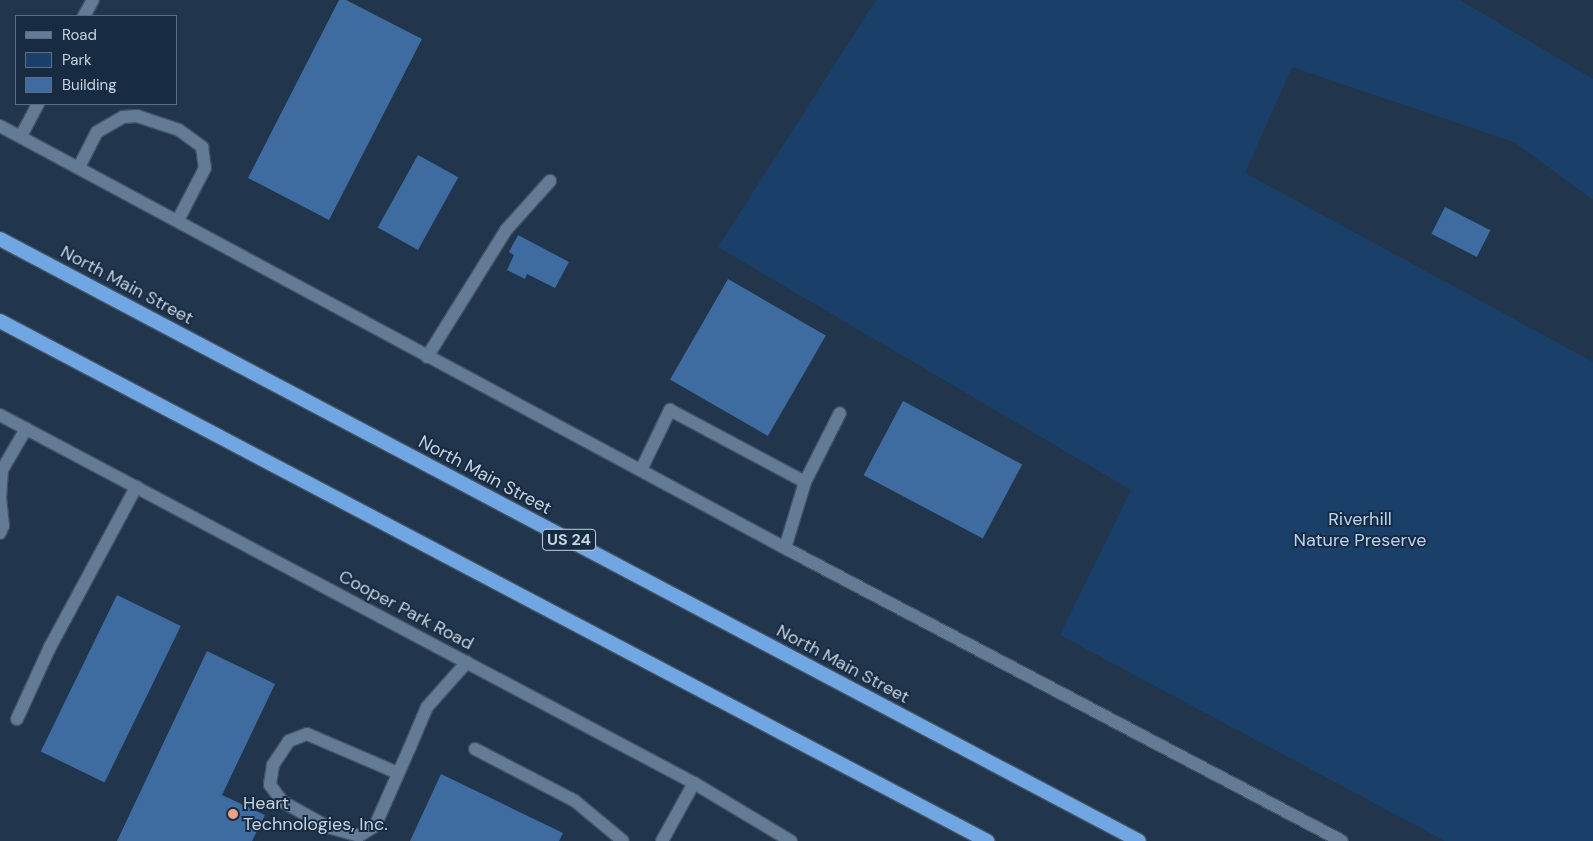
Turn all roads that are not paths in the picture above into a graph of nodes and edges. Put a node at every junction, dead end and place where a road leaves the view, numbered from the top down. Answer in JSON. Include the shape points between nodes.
{"nodes":[{"id":1,"x":92,"y":0,"type":"edge"},
{"id":2,"x":84,"y":15,"type":"edge"},
{"id":3,"x":38,"y":105,"type":"edge"},
{"id":4,"x":0,"y":126,"type":"edge"},
{"id":5,"x":22,"y":136,"type":"junction"},
{"id":6,"x":79,"y":167,"type":"junction"},
{"id":7,"x":550,"y":181,"type":"dead end"},
{"id":8,"x":178,"y":220,"type":"junction"},
{"id":9,"x":0,"y":239,"type":"edge"},
{"id":10,"x":0,"y":321,"type":"edge"},
{"id":11,"x":427,"y":357,"type":"junction"},
{"id":12,"x":840,"y":413,"type":"dead end"},
{"id":13,"x":0,"y":415,"type":"edge"},
{"id":14,"x":26,"y":429,"type":"junction"},
{"id":15,"x":1,"y":470,"type":"edge"},
{"id":16,"x":641,"y":470,"type":"junction"},
{"id":17,"x":805,"y":482,"type":"junction"},
{"id":18,"x":136,"y":487,"type":"junction"},
{"id":19,"x":0,"y":533,"type":"edge"},
{"id":20,"x":785,"y":548,"type":"junction"},
{"id":21,"x":467,"y":662,"type":"junction"},
{"id":22,"x":17,"y":719,"type":"dead end"},
{"id":23,"x":475,"y":749,"type":"dead end"},
{"id":24,"x":398,"y":773,"type":"junction"},
{"id":25,"x":694,"y":783,"type":"junction"},
{"id":26,"x":623,"y":841,"type":"edge"},
{"id":27,"x":662,"y":841,"type":"edge"},
{"id":28,"x":791,"y":841,"type":"edge"},
{"id":29,"x":987,"y":841,"type":"edge"},
{"id":30,"x":1139,"y":841,"type":"edge"},
{"id":31,"x":1342,"y":841,"type":"edge"}],
"edges":[{"from":1,"to":2,"type":"street"},
{"from":3,"to":5,"type":"street"},
{"from":4,"to":5,"type":"street"},
{"from":5,"to":6,"type":"street"},
{"from":6,"to":8,"type":"street"},
{"from":6,"to":8,"type":"street","via":[[98,132],[123,117],[137,116],[179,130],[202,147],[205,168]]},
{"from":7,"to":11,"type":"street","via":[[506,230]]},
{"from":8,"to":11,"type":"street"},
{"from":9,"to":30,"type":"highway","name":"North Main Street","number":"US 24"},
{"from":10,"to":29,"type":"highway"},
{"from":11,"to":16,"type":"street"},
{"from":12,"to":17,"type":"street"},
{"from":13,"to":14,"type":"street","name":"Cooper Park Road"},
{"from":14,"to":15,"type":"street"},
{"from":14,"to":18,"type":"street","name":"Cooper Park Road"},
{"from":15,"to":19,"type":"street","via":[[3,526]]},
{"from":16,"to":17,"type":"street","via":[[670,410]]},
{"from":16,"to":20,"type":"street"},
{"from":17,"to":20,"type":"street"},
{"from":18,"to":21,"type":"street","name":"Cooper Park Road"},
{"from":18,"to":22,"type":"street","via":[[50,647]]},
{"from":20,"to":31,"type":"street"},
{"from":21,"to":24,"type":"street","via":[[427,707]]},
{"from":21,"to":25,"type":"street","name":"Cooper Park Road"},
{"from":23,"to":26,"type":"street","via":[[575,801]]},
{"from":24,"to":24,"type":"street","via":[[375,826],[359,836],[328,827],[284,802],[270,785],[273,765],[289,741],[308,734]]},
{"from":25,"to":27,"type":"street"},
{"from":25,"to":28,"type":"street","name":"Cooper Park Road"}]}
